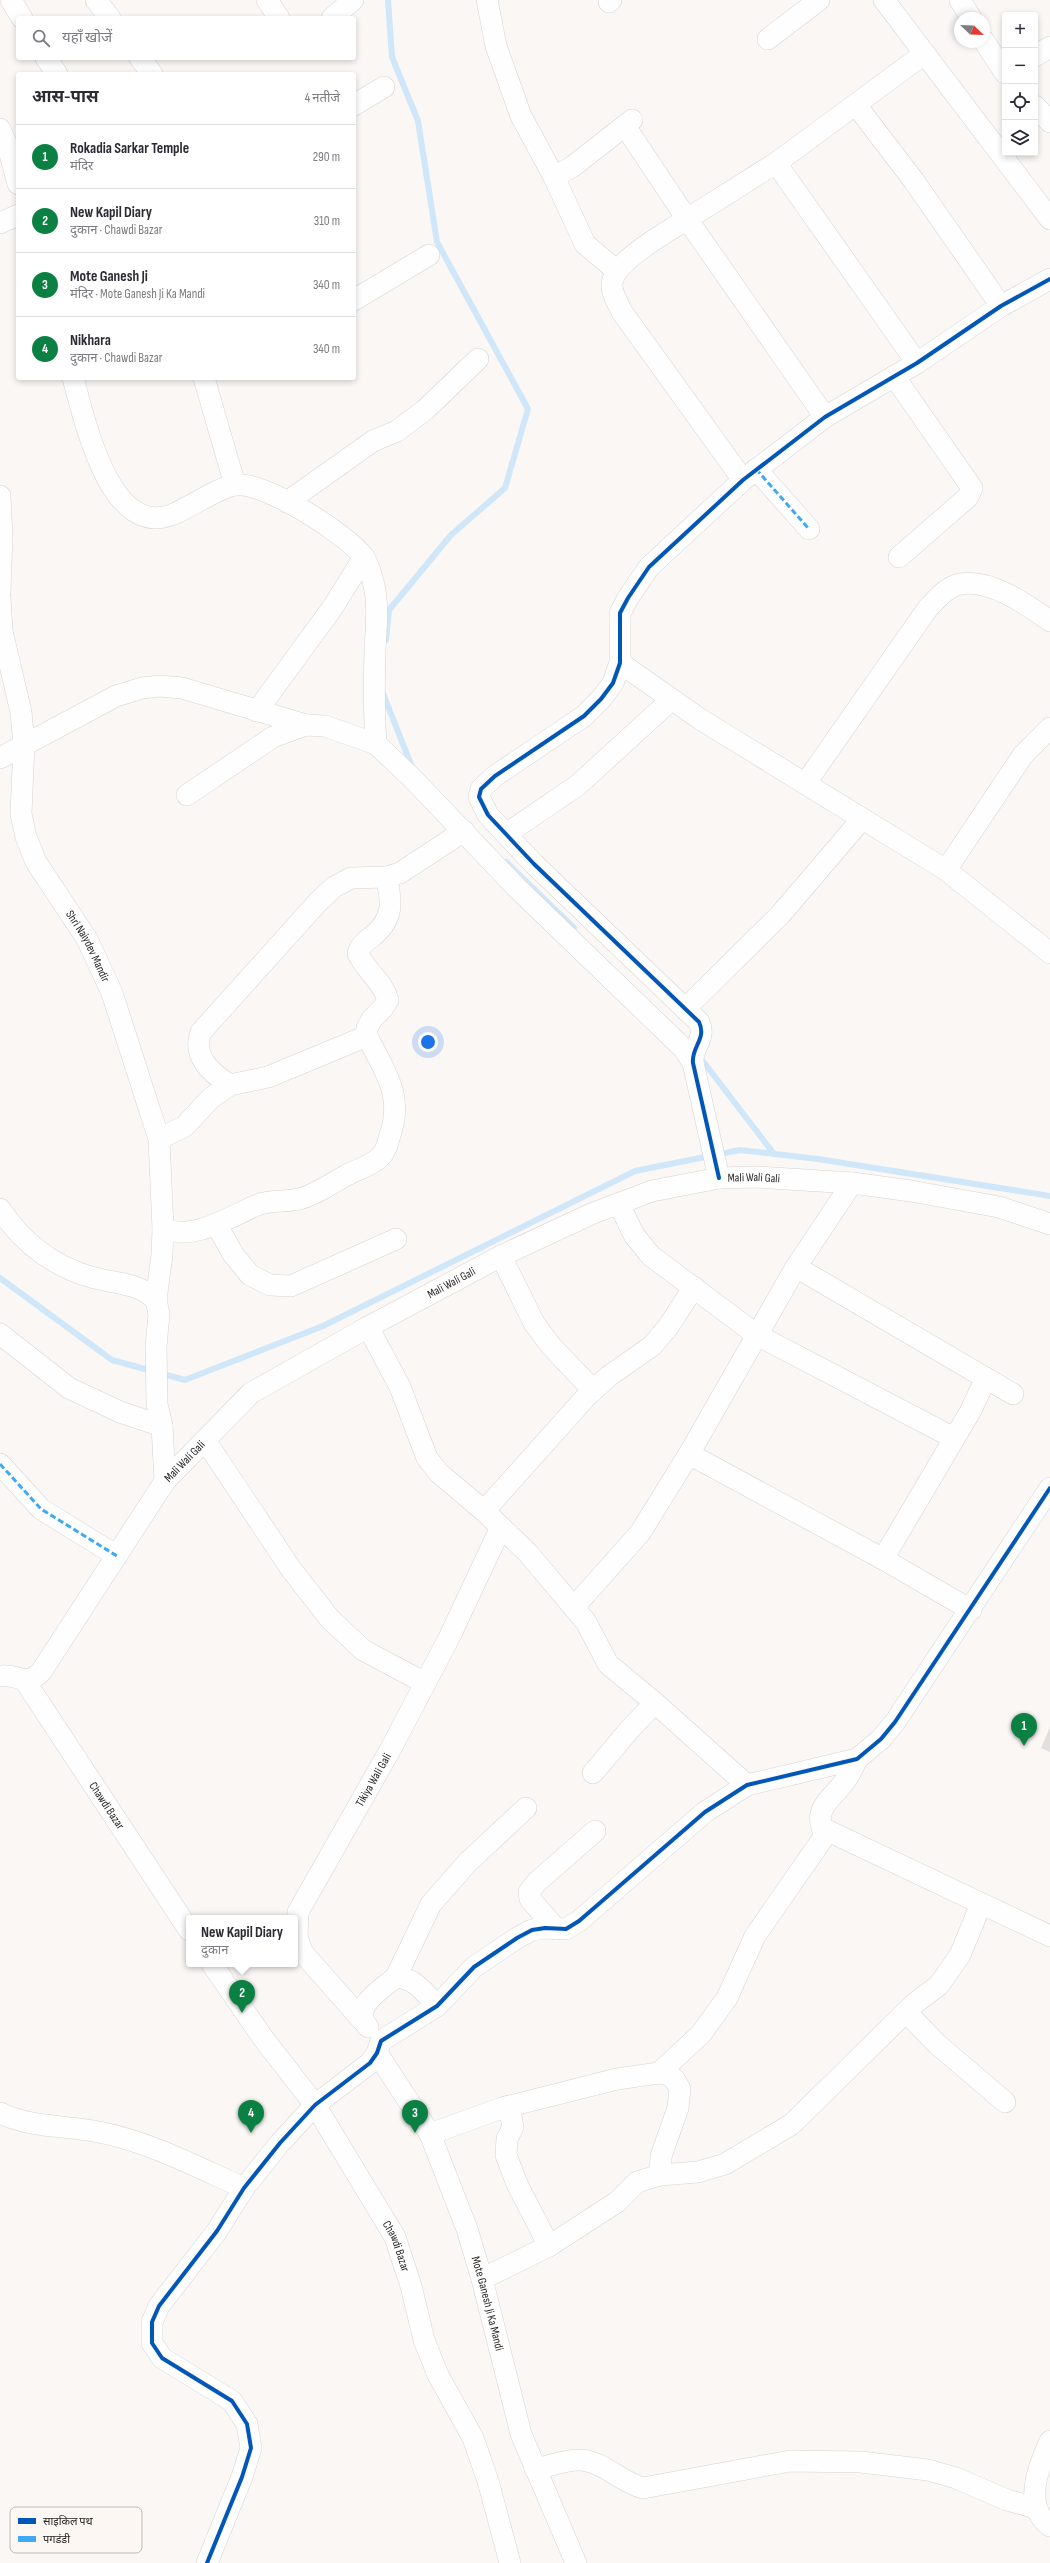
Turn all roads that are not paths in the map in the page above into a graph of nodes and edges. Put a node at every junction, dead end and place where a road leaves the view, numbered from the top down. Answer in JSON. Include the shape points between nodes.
{"nodes":[{"id":1,"x":12,"y":0,"type":"edge"},
{"id":2,"x":96,"y":0,"type":"edge"},
{"id":3,"x":267,"y":0,"type":"edge"},
{"id":4,"x":354,"y":0,"type":"edge"},
{"id":5,"x":487,"y":0,"type":"edge"},
{"id":6,"x":884,"y":0,"type":"edge"},
{"id":7,"x":960,"y":0,"type":"edge"},
{"id":8,"x":806,"y":4,"type":"edge"},
{"id":9,"x":967,"y":12,"type":"edge"},
{"id":10,"x":21,"y":16,"type":"edge"},
{"id":11,"x":108,"y":16,"type":"edge"},
{"id":12,"x":278,"y":16,"type":"edge"},
{"id":13,"x":334,"y":16,"type":"edge"},
{"id":14,"x":768,"y":39,"type":"dead end"},
{"id":15,"x":1050,"y":47,"type":"edge"},
{"id":16,"x":989,"y":48,"type":"edge"},
{"id":17,"x":924,"y":54,"type":"junction"},
{"id":18,"x":1038,"y":54,"type":"edge"},
{"id":19,"x":47,"y":60,"type":"edge"},
{"id":20,"x":142,"y":60,"type":"edge"},
{"id":21,"x":1002,"y":68,"type":"edge"},
{"id":22,"x":56,"y":72,"type":"edge"},
{"id":23,"x":150,"y":72,"type":"edge"},
{"id":24,"x":384,"y":87,"type":"dead end"},
{"id":25,"x":356,"y":104,"type":"edge"},
{"id":26,"x":856,"y":105,"type":"junction"},
{"id":27,"x":1038,"y":109,"type":"edge"},
{"id":28,"x":1050,"y":122,"type":"edge"},
{"id":29,"x":0,"y":129,"type":"edge"},
{"id":30,"x":776,"y":163,"type":"junction"},
{"id":31,"x":16,"y":176,"type":"edge"},
{"id":32,"x":554,"y":177,"type":"junction"},
{"id":33,"x":16,"y":216,"type":"edge"},
{"id":34,"x":687,"y":219,"type":"junction"},
{"id":35,"x":1050,"y":219,"type":"edge"},
{"id":36,"x":0,"y":223,"type":"edge"},
{"id":37,"x":429,"y":255,"type":"dead end"},
{"id":38,"x":617,"y":271,"type":"junction"},
{"id":39,"x":1050,"y":279,"type":"edge"},
{"id":40,"x":356,"y":299,"type":"edge"},
{"id":41,"x":1000,"y":306,"type":"junction"},
{"id":42,"x":478,"y":360,"type":"dead end"},
{"id":43,"x":917,"y":363,"type":"junction"},
{"id":44,"x":894,"y":376,"type":"junction"},
{"id":45,"x":74,"y":380,"type":"edge"},
{"id":46,"x":205,"y":380,"type":"edge"},
{"id":47,"x":825,"y":417,"type":"junction"},
{"id":48,"x":750,"y":474,"type":"junction"},
{"id":49,"x":235,"y":485,"type":"junction"},
{"id":50,"x":0,"y":501,"type":"edge"},
{"id":51,"x":287,"y":502,"type":"junction"},
{"id":52,"x":809,"y":529,"type":"dead end"},
{"id":53,"x":364,"y":557,"type":"junction"},
{"id":54,"x":898,"y":557,"type":"dead end"},
{"id":55,"x":0,"y":592,"type":"edge"},
{"id":56,"x":0,"y":598,"type":"edge"},
{"id":57,"x":1050,"y":621,"type":"edge"},
{"id":58,"x":620,"y":663,"type":"junction"},
{"id":59,"x":671,"y":700,"type":"junction"},
{"id":60,"x":257,"y":710,"type":"junction"},
{"id":61,"x":306,"y":725,"type":"junction"},
{"id":62,"x":1050,"y":728,"type":"edge"},
{"id":63,"x":24,"y":744,"type":"junction"},
{"id":64,"x":376,"y":744,"type":"junction"},
{"id":65,"x":0,"y":758,"type":"edge"},
{"id":66,"x":805,"y":784,"type":"junction"},
{"id":67,"x":187,"y":795,"type":"dead end"},
{"id":68,"x":862,"y":819,"type":"junction"},
{"id":69,"x":464,"y":831,"type":"junction"},
{"id":70,"x":506,"y":834,"type":"junction"},
{"id":71,"x":534,"y":864,"type":"junction"},
{"id":72,"x":946,"y":870,"type":"junction"},
{"id":73,"x":386,"y":877,"type":"junction"},
{"id":74,"x":517,"y":888,"type":"junction"},
{"id":75,"x":1050,"y":953,"type":"edge"},
{"id":76,"x":685,"y":1009,"type":"junction"},
{"id":77,"x":367,"y":1036,"type":"junction"},
{"id":78,"x":696,"y":1052,"type":"junction"},
{"id":79,"x":230,"y":1085,"type":"junction"},
{"id":80,"x":159,"y":1140,"type":"junction"},
{"id":81,"x":717,"y":1169,"type":"junction"},
{"id":82,"x":852,"y":1183,"type":"junction"},
{"id":83,"x":619,"y":1204,"type":"junction"},
{"id":84,"x":0,"y":1209,"type":"edge"},
{"id":85,"x":216,"y":1224,"type":"junction"},
{"id":86,"x":1050,"y":1224,"type":"edge"},
{"id":87,"x":163,"y":1229,"type":"junction"},
{"id":88,"x":396,"y":1239,"type":"dead end"},
{"id":89,"x":501,"y":1256,"type":"junction"},
{"id":90,"x":796,"y":1267,"type":"junction"},
{"id":91,"x":694,"y":1287,"type":"junction"},
{"id":92,"x":156,"y":1300,"type":"junction"},
{"id":93,"x":368,"y":1327,"type":"junction"},
{"id":94,"x":0,"y":1334,"type":"edge"},
{"id":95,"x":758,"y":1335,"type":"junction"},
{"id":96,"x":986,"y":1378,"type":"junction"},
{"id":97,"x":594,"y":1390,"type":"junction"},
{"id":98,"x":1013,"y":1394,"type":"dead end"},
{"id":99,"x":162,"y":1426,"type":"junction"},
{"id":100,"x":954,"y":1438,"type":"junction"},
{"id":101,"x":205,"y":1440,"type":"junction"},
{"id":102,"x":689,"y":1454,"type":"junction"},
{"id":103,"x":0,"y":1464,"type":"edge"},
{"id":104,"x":165,"y":1481,"type":"junction"},
{"id":105,"x":1050,"y":1488,"type":"edge"},
{"id":106,"x":484,"y":1511,"type":"junction"},
{"id":107,"x":501,"y":1527,"type":"junction"},
{"id":108,"x":117,"y":1556,"type":"junction"},
{"id":109,"x":883,"y":1559,"type":"junction"},
{"id":110,"x":574,"y":1607,"type":"junction"},
{"id":111,"x":971,"y":1610,"type":"junction"},
{"id":112,"x":8,"y":1673,"type":"edge"},
{"id":113,"x":425,"y":1683,"type":"junction"},
{"id":114,"x":655,"y":1703,"type":"junction"},
{"id":115,"x":857,"y":1759,"type":"junction"},
{"id":116,"x":593,"y":1773,"type":"dead end"},
{"id":117,"x":747,"y":1785,"type":"junction"},
{"id":118,"x":526,"y":1808,"type":"dead end"},
{"id":119,"x":595,"y":1831,"type":"dead end"},
{"id":120,"x":828,"y":1831,"type":"junction"},
{"id":121,"x":981,"y":1904,"type":"junction"},
{"id":122,"x":298,"y":1915,"type":"edge"},
{"id":123,"x":186,"y":1926,"type":"edge"},
{"id":124,"x":556,"y":1928,"type":"junction"},
{"id":125,"x":1050,"y":1936,"type":"edge"},
{"id":126,"x":298,"y":1939,"type":"edge"},
{"id":127,"x":214,"y":1967,"type":"edge"},
{"id":128,"x":396,"y":1977,"type":"junction"},
{"id":129,"x":437,"y":2006,"type":"junction"},
{"id":130,"x":906,"y":2012,"type":"junction"},
{"id":131,"x":363,"y":2021,"type":"junction"},
{"id":132,"x":379,"y":2047,"type":"junction"},
{"id":133,"x":659,"y":2073,"type":"junction"},
{"id":134,"x":1005,"y":2102,"type":"dead end"},
{"id":135,"x":315,"y":2105,"type":"junction"},
{"id":136,"x":509,"y":2106,"type":"junction"},
{"id":137,"x":0,"y":2112,"type":"edge"},
{"id":138,"x":430,"y":2134,"type":"junction"},
{"id":139,"x":660,"y":2175,"type":"junction"},
{"id":140,"x":244,"y":2188,"type":"junction"},
{"id":141,"x":549,"y":2246,"type":"junction"},
{"id":142,"x":482,"y":2279,"type":"junction"},
{"id":143,"x":1050,"y":2441,"type":"edge"},
{"id":144,"x":535,"y":2469,"type":"junction"},
{"id":145,"x":1036,"y":2508,"type":"junction"},
{"id":146,"x":1050,"y":2526,"type":"edge"},
{"id":147,"x":207,"y":2563,"type":"edge"},
{"id":148,"x":510,"y":2563,"type":"edge"},
{"id":149,"x":576,"y":2563,"type":"edge"}],
"edges":[{"from":1,"to":10,"type":"street"},
{"from":2,"to":11,"type":"street"},
{"from":3,"to":12,"type":"street"},
{"from":4,"to":13,"type":"street"},
{"from":5,"to":32,"type":"street","via":[[496,46],[521,116]]},
{"from":6,"to":17,"type":"street"},
{"from":7,"to":9,"type":"street"},
{"from":8,"to":14,"type":"street"},
{"from":15,"to":18,"type":"street"},
{"from":16,"to":21,"type":"street"},
{"from":17,"to":26,"type":"street"},
{"from":17,"to":35,"type":"street"},
{"from":19,"to":22,"type":"street"},
{"from":20,"to":23,"type":"street"},
{"from":24,"to":25,"type":"street"},
{"from":26,"to":30,"type":"street"},
{"from":26,"to":41,"type":"street","via":[[914,181]]},
{"from":27,"to":28,"type":"street"},
{"from":29,"to":31,"type":"street"},
{"from":30,"to":34,"type":"street"},
{"from":30,"to":43,"type":"street"},
{"from":32,"to":34,"type":"street","via":[[572,167],[628,123]]},
{"from":32,"to":38,"type":"street","via":[[585,244]]},
{"from":33,"to":36,"type":"street"},
{"from":34,"to":38,"type":"street","via":[[625,261]]},
{"from":34,"to":47,"type":"street"},
{"from":37,"to":40,"type":"street"},
{"from":38,"to":48,"type":"street","via":[[612,282],[612,291],[622,312]]},
{"from":39,"to":41,"type":"street"},
{"from":41,"to":43,"type":"street"},
{"from":42,"to":51,"type":"street","via":[[397,431],[374,441]]},
{"from":43,"to":44,"type":"street"},
{"from":44,"to":47,"type":"street"},
{"from":44,"to":54,"type":"street","via":[[972,488],[968,497]]},
{"from":45,"to":49,"type":"street","via":[[92,449],[122,500],[138,514],[153,518],[170,516]]},
{"from":46,"to":49,"type":"street"},
{"from":47,"to":48,"type":"street"},
{"from":48,"to":52,"type":"street"},
{"from":48,"to":58,"type":"street","via":[[649,567],[620,613]]},
{"from":49,"to":51,"type":"street","via":[[252,485]]},
{"from":50,"to":55,"type":"street"},
{"from":51,"to":53,"type":"street","via":[[339,534]]},
{"from":53,"to":60,"type":"street","via":[[333,607]]},
{"from":53,"to":64,"type":"street","via":[[374,582],[377,608],[374,706]]},
{"from":56,"to":63,"type":"street","name":"Shri Naiydev Mandir","via":[[2,631],[21,712]]},
{"from":57,"to":66,"type":"street","via":[[996,589],[959,584],[944,592],[928,608]]},
{"from":58,"to":59,"type":"street"},
{"from":58,"to":70,"type":"street","via":[[613,683],[601,700],[584,716],[495,776],[480,789],[482,806]]},
{"from":59,"to":66,"type":"street"},
{"from":59,"to":70,"type":"street","via":[[578,785]]},
{"from":60,"to":61,"type":"street"},
{"from":60,"to":63,"type":"street","via":[[182,688],[142,688],[116,696]]},
{"from":61,"to":64,"type":"street","via":[[326,726]]},
{"from":61,"to":67,"type":"street","via":[[273,737]]},
{"from":62,"to":72,"type":"street","via":[[1023,755]]},
{"from":63,"to":65,"type":"street"},
{"from":63,"to":80,"type":"street","name":"Shri Naiydev Mandir","via":[[21,814],[26,837],[36,862],[87,940],[112,993]]},
{"from":64,"to":69,"type":"street"},
{"from":66,"to":68,"type":"street"},
{"from":68,"to":72,"type":"street"},
{"from":68,"to":76,"type":"street","via":[[780,915]]},
{"from":69,"to":73,"type":"street","via":[[419,862],[400,873]]},
{"from":69,"to":74,"type":"street"},
{"from":70,"to":71,"type":"street"},
{"from":71,"to":74,"type":"street"},
{"from":71,"to":76,"type":"street"},
{"from":72,"to":75,"type":"street"},
{"from":73,"to":77,"type":"street","via":[[391,894],[389,918],[380,930],[361,945],[358,953],[361,961],[385,990],[388,1000],[372,1019],[367,1028]]},
{"from":73,"to":79,"type":"street","via":[[352,878],[334,887],[201,1032],[198,1042],[204,1063],[215,1075]]},
{"from":74,"to":78,"type":"street","via":[[684,1049]]},
{"from":76,"to":78,"type":"street","via":[[699,1022],[702,1030]]},
{"from":77,"to":79,"type":"street","via":[[268,1077]]},
{"from":77,"to":85,"type":"street","via":[[391,1082],[395,1097],[396,1112],[392,1130],[381,1157],[311,1195],[262,1204]]},
{"from":78,"to":81,"type":"street"},
{"from":79,"to":80,"type":"street","via":[[212,1098],[185,1126]]},
{"from":80,"to":87,"type":"street","name":"Shri Naiydev Mandir"},
{"from":81,"to":82,"type":"street","name":"Mali Wali Gali","via":[[756,1177]]},
{"from":81,"to":83,"type":"street","name":"Mali Wali Gali"},
{"from":82,"to":86,"type":"street","name":"Mali Wali Gali","via":[[999,1207]]},
{"from":82,"to":90,"type":"street"},
{"from":83,"to":89,"type":"street","name":"Mali Wali Gali","via":[[591,1214]]},
{"from":83,"to":91,"type":"street","via":[[634,1235],[651,1256]]},
{"from":84,"to":92,"type":"street","via":[[32,1247],[59,1265],[91,1277],[137,1286]]},
{"from":85,"to":87,"type":"street","via":[[181,1234]]},
{"from":85,"to":88,"type":"street","via":[[233,1254],[250,1275],[270,1285],[291,1286]]},
{"from":87,"to":92,"type":"street","name":"Shri Naiydev Mandir"},
{"from":89,"to":93,"type":"street","name":"Mali Wali Gali"},
{"from":89,"to":97,"type":"street","via":[[534,1323],[551,1346]]},
{"from":90,"to":95,"type":"street"},
{"from":90,"to":96,"type":"street"},
{"from":91,"to":95,"type":"street"},
{"from":91,"to":97,"type":"street","via":[[668,1327],[652,1346],[609,1376]]},
{"from":92,"to":99,"type":"street","name":"Shri Naiydev Mandir","via":[[159,1314],[156,1346],[157,1404]]},
{"from":93,"to":101,"type":"street","name":"Mali Wali Gali","via":[[251,1392]]},
{"from":93,"to":106,"type":"street","via":[[400,1387],[427,1458],[439,1473]]},
{"from":94,"to":99,"type":"street","via":[[69,1388],[120,1412]]},
{"from":95,"to":100,"type":"street"},
{"from":95,"to":102,"type":"street"},
{"from":96,"to":98,"type":"street"},
{"from":96,"to":100,"type":"street"},
{"from":97,"to":106,"type":"street"},
{"from":99,"to":104,"type":"street","name":"Shri Naiydev Mandir"},
{"from":100,"to":109,"type":"street"},
{"from":101,"to":104,"type":"street","name":"Mali Wali Gali"},
{"from":101,"to":113,"type":"street","via":[[291,1569],[330,1619],[363,1650]]},
{"from":102,"to":109,"type":"street"},
{"from":102,"to":110,"type":"street","via":[[640,1534]]},
{"from":103,"to":108,"type":"street","via":[[41,1509]]},
{"from":104,"to":108,"type":"street","name":"Mali Wali Gali"},
{"from":105,"to":111,"type":"street"},
{"from":106,"to":107,"type":"street"},
{"from":107,"to":110,"type":"street","via":[[527,1552]]},
{"from":107,"to":113,"type":"street","name":"Tikiya Wali Gali"},
{"from":108,"to":112,"type":"street","name":"Mali Wali Gali","via":[[41,1672],[34,1678]]},
{"from":109,"to":111,"type":"street"},
{"from":110,"to":114,"type":"street","via":[[586,1622],[608,1664]]},
{"from":111,"to":115,"type":"street","via":[[895,1722]]},
{"from":112,"to":123,"type":"street","name":"Chawdi Bazar"},
{"from":113,"to":122,"type":"street","name":"Tikiya Wali Gali"},
{"from":114,"to":116,"type":"street"},
{"from":114,"to":117,"type":"street"},
{"from":115,"to":117,"type":"street"},
{"from":115,"to":120,"type":"street","via":[[845,1782],[822,1807],[819,1818],[822,1828]]},
{"from":117,"to":124,"type":"street","via":[[705,1812],[580,1921],[566,1929]]},
{"from":118,"to":128,"type":"street","via":[[468,1862],[431,1904]]},
{"from":119,"to":124,"type":"street","via":[[529,1892],[530,1899]]},
{"from":120,"to":121,"type":"street"},
{"from":120,"to":133,"type":"street","via":[[756,1936],[727,1998],[701,2034]]},
{"from":121,"to":125,"type":"street"},
{"from":121,"to":130,"type":"street","via":[[960,1955],[939,1985]]},
{"from":124,"to":129,"type":"street","via":[[532,1930],[517,1938],[474,1967]]},
{"from":126,"to":131,"type":"street","name":"Tikiya Wali Gali","via":[[302,1952]]},
{"from":127,"to":135,"type":"street","name":"Chawdi Bazar","via":[[263,2038]]},
{"from":128,"to":129,"type":"street","via":[[406,1977],[414,1981]]},
{"from":128,"to":131,"type":"street","via":[[365,2005],[362,2012]]},
{"from":129,"to":132,"type":"street"},
{"from":130,"to":134,"type":"street","via":[[937,2044]]},
{"from":130,"to":139,"type":"street","via":[[792,2124],[725,2164],[698,2172]]},
{"from":131,"to":132,"type":"street","name":"Tikiya Wali Gali"},
{"from":132,"to":135,"type":"street","via":[[370,2063]]},
{"from":132,"to":138,"type":"street","name":"Mote Ganesh Ji Ka Mandi"},
{"from":133,"to":136,"type":"street","via":[[617,2079]]},
{"from":133,"to":139,"type":"street","via":[[668,2074],[680,2089],[678,2108],[661,2156]]},
{"from":135,"to":140,"type":"street"},
{"from":135,"to":148,"type":"street","name":"Chawdi Bazar","via":[[395,2237],[411,2286],[424,2340],[438,2375],[473,2438],[488,2481]]},
{"from":136,"to":138,"type":"street"},
{"from":136,"to":141,"type":"street","via":[[512,2127],[506,2139],[506,2155],[517,2184]]},
{"from":137,"to":140,"type":"street","via":[[16,2120],[99,2132],[145,2144]]},
{"from":138,"to":142,"type":"street","name":"Mote Ganesh Ji Ka Mandi","via":[[467,2229]]},
{"from":139,"to":141,"type":"street","via":[[637,2182],[617,2202]]},
{"from":140,"to":147,"type":"street","via":[[217,2231],[170,2288],[152,2322],[152,2343],[162,2358],[232,2401],[248,2424],[251,2448]]},
{"from":141,"to":142,"type":"street"},
{"from":142,"to":144,"type":"street","name":"Mote Ganesh Ji Ka Mandi","via":[[521,2434]]},
{"from":143,"to":145,"type":"street","via":[[1040,2463],[1034,2486]]},
{"from":144,"to":145,"type":"street","via":[[588,2461],[643,2488],[790,2461],[861,2462],[928,2470],[956,2478],[1007,2500]]},
{"from":144,"to":149,"type":"street","name":"Mote Ganesh Ji Ka Mandi"},
{"from":145,"to":146,"type":"street"}]}
